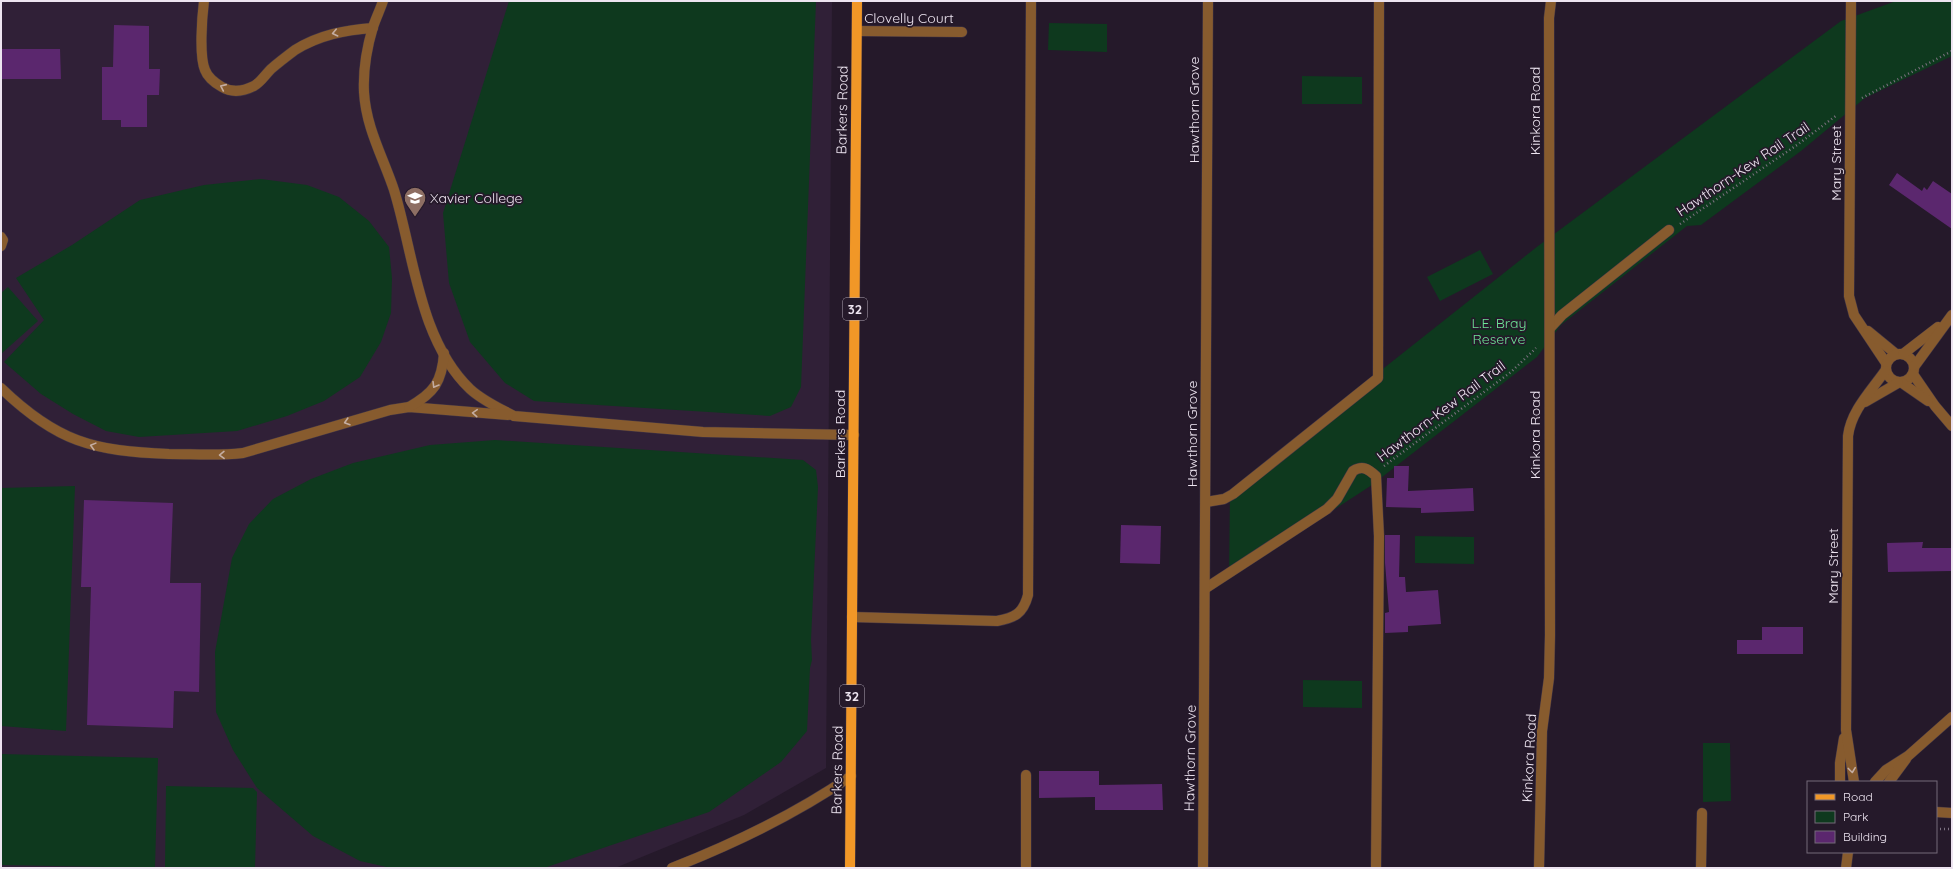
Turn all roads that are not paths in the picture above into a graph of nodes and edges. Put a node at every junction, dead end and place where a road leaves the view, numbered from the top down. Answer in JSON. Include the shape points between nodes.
{"nodes":[{"id":1,"x":204,"y":1,"type":"edge"},
{"id":2,"x":383,"y":1,"type":"edge"},
{"id":3,"x":857,"y":1,"type":"edge"},
{"id":4,"x":1031,"y":1,"type":"edge"},
{"id":5,"x":1208,"y":1,"type":"edge"},
{"id":6,"x":1379,"y":1,"type":"edge"},
{"id":7,"x":1551,"y":1,"type":"edge"},
{"id":8,"x":1851,"y":1,"type":"edge"},
{"id":9,"x":373,"y":28,"type":"junction"},
{"id":10,"x":857,"y":31,"type":"junction"},
{"id":11,"x":962,"y":32,"type":"dead end"},
{"id":12,"x":1670,"y":230,"type":"road end"},
{"id":13,"x":1,"y":237,"type":"edge"},
{"id":14,"x":1,"y":246,"type":"edge"},
{"id":15,"x":1950,"y":317,"type":"edge"},
{"id":16,"x":1859,"y":323,"type":"junction"},
{"id":17,"x":1550,"y":328,"type":"junction"},
{"id":18,"x":444,"y":353,"type":"junction"},
{"id":19,"x":1900,"y":354,"type":"junction"},
{"id":20,"x":1886,"y":367,"type":"junction"},
{"id":21,"x":1913,"y":371,"type":"junction"},
{"id":22,"x":1900,"y":383,"type":"junction"},
{"id":23,"x":1,"y":388,"type":"edge"},
{"id":24,"x":1860,"y":406,"type":"junction"},
{"id":25,"x":1935,"y":406,"type":"junction"},
{"id":26,"x":409,"y":407,"type":"junction"},
{"id":27,"x":514,"y":416,"type":"junction"},
{"id":28,"x":1952,"y":426,"type":"edge"},
{"id":29,"x":854,"y":435,"type":"junction"},
{"id":30,"x":1206,"y":502,"type":"junction"},
{"id":31,"x":1206,"y":588,"type":"junction"},
{"id":32,"x":852,"y":617,"type":"junction"},
{"id":33,"x":1952,"y":717,"type":"edge"},
{"id":34,"x":1846,"y":730,"type":"junction"},
{"id":35,"x":1908,"y":756,"type":"junction"},
{"id":36,"x":1026,"y":775,"type":"dead end"},
{"id":37,"x":851,"y":776,"type":"junction"},
{"id":38,"x":1840,"y":781,"type":"edge"},
{"id":39,"x":1854,"y":781,"type":"edge"},
{"id":40,"x":1876,"y":781,"type":"edge"},
{"id":41,"x":1890,"y":781,"type":"edge"},
{"id":42,"x":1937,"y":812,"type":"edge"},
{"id":43,"x":1702,"y":813,"type":"dead end"},
{"id":44,"x":1952,"y":813,"type":"edge"},
{"id":45,"x":1841,"y":853,"type":"edge"},
{"id":46,"x":1848,"y":853,"type":"edge"},
{"id":47,"x":672,"y":868,"type":"edge"},
{"id":48,"x":850,"y":868,"type":"edge"},
{"id":49,"x":1026,"y":868,"type":"edge"},
{"id":50,"x":1203,"y":868,"type":"edge"},
{"id":51,"x":1376,"y":868,"type":"edge"},
{"id":52,"x":1539,"y":868,"type":"edge"},
{"id":53,"x":1701,"y":868,"type":"edge"},
{"id":54,"x":1845,"y":868,"type":"edge"}],
"edges":[{"from":9,"to":1,"type":"street","one_way":true,"via":[[330,34],[311,42],[290,54],[254,85],[233,91],[216,84],[205,70],[202,31]]},
{"from":2,"to":9,"type":"street"},
{"from":3,"to":10,"type":"main road","name":"Barkers Road","number":"32"},
{"from":4,"to":32,"type":"street","via":[[1026,605],[1015,617],[997,621]]},
{"from":5,"to":30,"type":"street","name":"Hawthorn Grove"},
{"from":6,"to":30,"type":"street","via":[[1378,378],[1233,494],[1224,499]]},
{"from":7,"to":17,"type":"street","name":"Kinkora Road"},
{"from":8,"to":16,"type":"street","name":"Mary Street","via":[[1849,296]]},
{"from":9,"to":18,"type":"street","via":[[364,76],[366,112],[394,190],[427,316]]},
{"from":10,"to":11,"type":"street","name":"Clovelly Court"},
{"from":10,"to":29,"type":"main road","name":"Barkers Road","number":"32"},
{"from":12,"to":17,"type":"street","via":[[1562,315]]},
{"from":13,"to":14,"type":"street"},
{"from":15,"to":19,"type":"street"},
{"from":15,"to":21,"type":"street"},
{"from":16,"to":19,"type":"street","name":"Mary Street"},
{"from":16,"to":20,"type":"street","name":"Mary Street"},
{"from":17,"to":52,"type":"street","name":"Kinkora Road","via":[[1550,635],[1549,678],[1542,731]]},
{"from":18,"to":26,"type":"street","one_way":true,"via":[[443,366],[435,387],[426,398]]},
{"from":18,"to":27,"type":"street","via":[[470,389]]},
{"from":19,"to":20,"type":"street","via":[[1888,359]]},
{"from":19,"to":21,"type":"street","via":[[1911,359]]},
{"from":20,"to":22,"type":"street","via":[[1890,379]]},
{"from":20,"to":24,"type":"street","name":"Mary Street"},
{"from":21,"to":22,"type":"street","via":[[1910,378]]},
{"from":21,"to":25,"type":"street"},
{"from":22,"to":24,"type":"street"},
{"from":22,"to":25,"type":"street"},
{"from":26,"to":23,"type":"street","one_way":true,"via":[[376,413],[243,453],[148,453],[91,446],[72,438],[43,424]]},
{"from":24,"to":34,"type":"street","name":"Mary Street","via":[[1852,418],[1848,436]]},
{"from":25,"to":28,"type":"street"},
{"from":27,"to":26,"type":"street","one_way":true},
{"from":27,"to":29,"type":"street","via":[[703,432]]},
{"from":29,"to":32,"type":"main road","name":"Barkers Road","number":"32"},
{"from":30,"to":31,"type":"street","name":"Hawthorn Grove"},
{"from":31,"to":50,"type":"street","name":"Hawthorn Grove"},
{"from":31,"to":51,"type":"street","via":[[1327,509],[1337,499],[1353,471],[1362,468],[1369,469],[1374,474],[1377,480],[1379,536]]},
{"from":32,"to":37,"type":"main road","name":"Barkers Road","number":"32"},
{"from":33,"to":35,"type":"street"},
{"from":34,"to":38,"type":"street","name":"Mary Street","via":[[1840,763]]},
{"from":34,"to":39,"type":"street","name":"Mary Street","one_way":true},
{"from":35,"to":40,"type":"street","via":[[1886,770]]},
{"from":35,"to":41,"type":"street"},
{"from":36,"to":49,"type":"street"},
{"from":37,"to":47,"type":"street","via":[[828,792],[761,827]]},
{"from":37,"to":48,"type":"main road","name":"Barkers Road","number":"32"},
{"from":42,"to":44,"type":"street"},
{"from":43,"to":53,"type":"street"},
{"from":45,"to":54,"type":"street"},
{"from":46,"to":54,"type":"street"}]}
